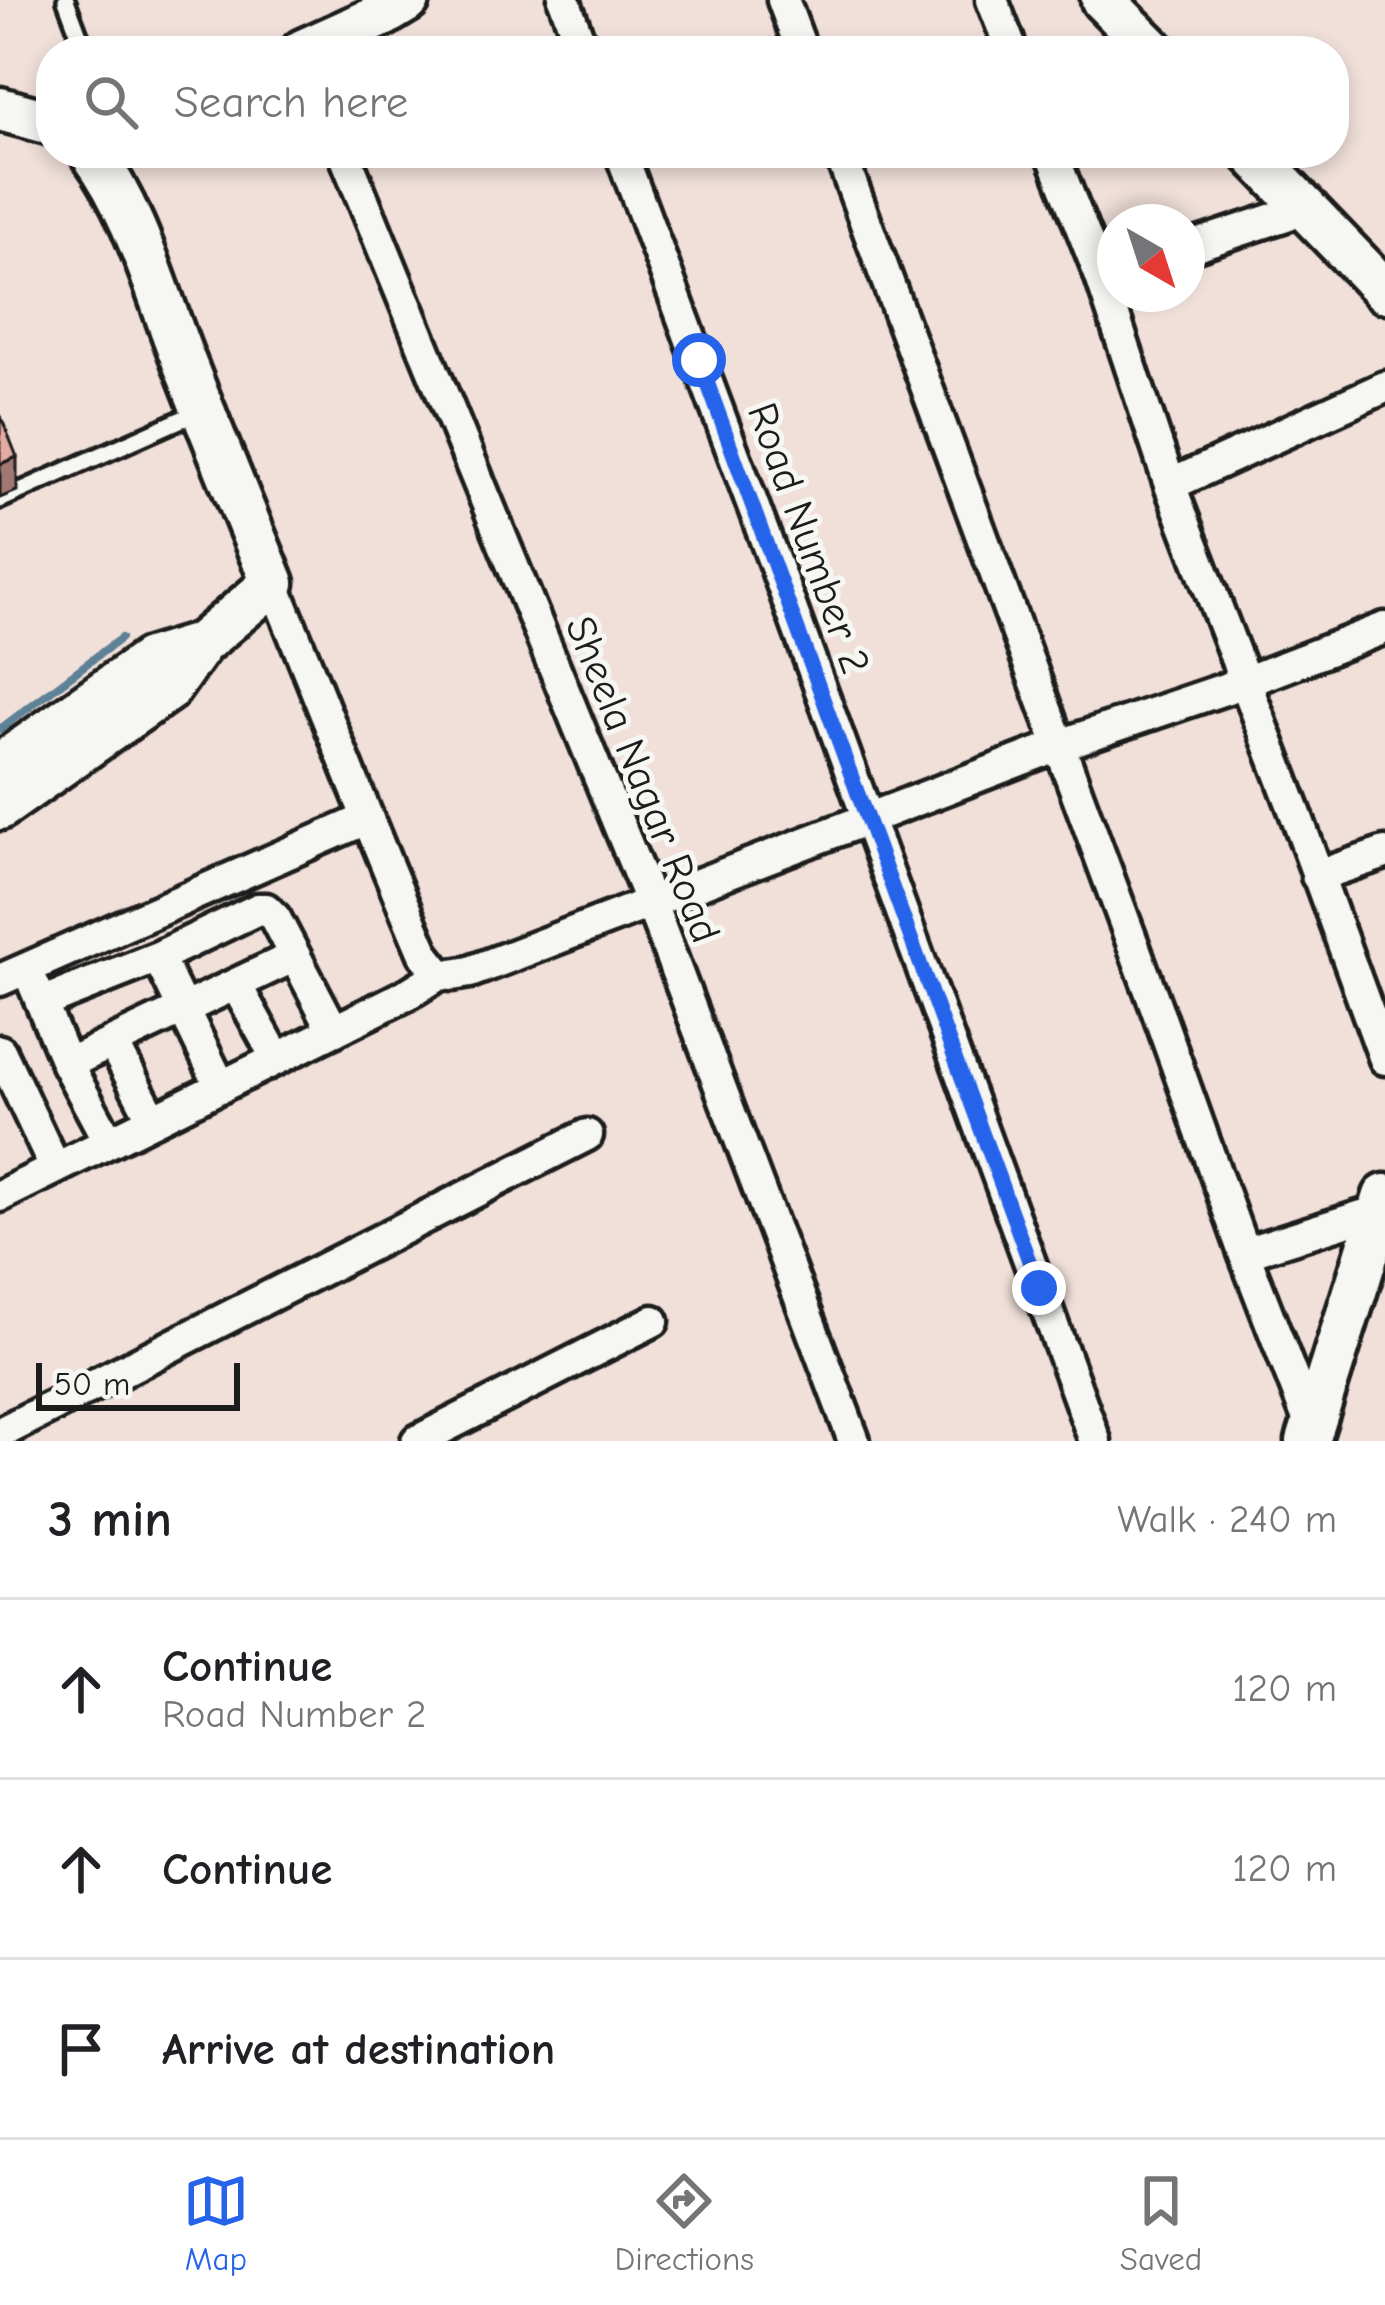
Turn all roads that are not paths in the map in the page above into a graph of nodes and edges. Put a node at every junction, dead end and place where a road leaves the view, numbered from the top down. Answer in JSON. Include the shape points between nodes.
{"nodes":[{"id":1,"x":66,"y":0,"type":"edge"},
{"id":2,"x":407,"y":0,"type":"edge"},
{"id":3,"x":564,"y":0,"type":"edge"},
{"id":4,"x":783,"y":0,"type":"edge"},
{"id":5,"x":992,"y":0,"type":"edge"},
{"id":6,"x":1103,"y":0,"type":"edge"},
{"id":7,"x":79,"y":36,"type":"edge"},
{"id":8,"x":336,"y":36,"type":"edge"},
{"id":9,"x":577,"y":36,"type":"edge"},
{"id":10,"x":796,"y":36,"type":"edge"},
{"id":11,"x":1006,"y":36,"type":"edge"},
{"id":12,"x":1139,"y":36,"type":"edge"},
{"id":13,"x":0,"y":109,"type":"edge"},
{"id":14,"x":36,"y":120,"type":"edge"},
{"id":15,"x":103,"y":168,"type":"edge"},
{"id":16,"x":350,"y":168,"type":"edge"},
{"id":17,"x":627,"y":168,"type":"edge"},
{"id":18,"x":846,"y":168,"type":"edge"},
{"id":19,"x":1059,"y":168,"type":"edge"},
{"id":20,"x":1266,"y":168,"type":"edge"},
{"id":21,"x":1304,"y":209,"type":"junction"},
{"id":22,"x":1205,"y":242,"type":"edge"},
{"id":23,"x":1097,"y":251,"type":"edge"},
{"id":24,"x":1385,"y":291,"type":"edge"},
{"id":25,"x":1119,"y":312,"type":"edge"},
{"id":26,"x":1385,"y":388,"type":"edge"},
{"id":27,"x":202,"y":410,"type":"junction"},
{"id":28,"x":1170,"y":485,"type":"junction"},
{"id":29,"x":0,"y":500,"type":"edge"},
{"id":30,"x":273,"y":583,"type":"junction"},
{"id":31,"x":1385,"y":628,"type":"edge"},
{"id":32,"x":201,"y":644,"type":"junction"},
{"id":33,"x":1245,"y":682,"type":"junction"},
{"id":34,"x":1058,"y":746,"type":"junction"},
{"id":35,"x":0,"y":765,"type":"edge"},
{"id":36,"x":0,"y":808,"type":"edge"},
{"id":37,"x":868,"y":818,"type":"junction"},
{"id":38,"x":366,"y":819,"type":"junction"},
{"id":39,"x":1385,"y":853,"type":"edge"},
{"id":40,"x":1317,"y":875,"type":"junction"},
{"id":41,"x":650,"y":901,"type":"junction"},
{"id":42,"x":295,"y":956,"type":"junction"},
{"id":43,"x":158,"y":957,"type":"junction"},
{"id":44,"x":13,"y":974,"type":"edge"},
{"id":45,"x":440,"y":974,"type":"junction"},
{"id":46,"x":236,"y":985,"type":"junction"},
{"id":47,"x":42,"y":1004,"type":"junction"},
{"id":48,"x":183,"y":1010,"type":"junction"},
{"id":49,"x":334,"y":1030,"type":"junction"},
{"id":50,"x":113,"y":1043,"type":"junction"},
{"id":51,"x":0,"y":1052,"type":"edge"},
{"id":52,"x":277,"y":1059,"type":"junction"},
{"id":53,"x":1385,"y":1059,"type":"edge"},
{"id":54,"x":68,"y":1064,"type":"junction"},
{"id":55,"x":221,"y":1087,"type":"junction"},
{"id":56,"x":153,"y":1120,"type":"junction"},
{"id":57,"x":586,"y":1135,"type":"dead end"},
{"id":58,"x":109,"y":1142,"type":"junction"},
{"id":59,"x":55,"y":1168,"type":"junction"},
{"id":60,"x":0,"y":1196,"type":"edge"},
{"id":61,"x":1383,"y":1203,"type":"edge"},
{"id":62,"x":1244,"y":1253,"type":"junction"},
{"id":63,"x":653,"y":1322,"type":"dead end"},
{"id":64,"x":0,"y":1433,"type":"edge"},
{"id":65,"x":1310,"y":1435,"type":"edge"},
{"id":66,"x":417,"y":1441,"type":"edge"},
{"id":67,"x":854,"y":1441,"type":"edge"},
{"id":68,"x":1095,"y":1441,"type":"edge"}],
"edges":[{"from":1,"to":7,"type":"lane"},
{"from":2,"to":8,"type":"street"},
{"from":3,"to":9,"type":"street"},
{"from":4,"to":10,"type":"street"},
{"from":5,"to":11,"type":"street"},
{"from":6,"to":12,"type":"street"},
{"from":13,"to":14,"type":"street"},
{"from":15,"to":27,"type":"street"},
{"from":16,"to":41,"type":"street","name":"Sheela Nagar Road"},
{"from":17,"to":37,"type":"street","name":"Road Number 2"},
{"from":18,"to":34,"type":"street"},
{"from":19,"to":23,"type":"street"},
{"from":20,"to":21,"type":"street"},
{"from":21,"to":22,"type":"street"},
{"from":21,"to":24,"type":"street"},
{"from":25,"to":28,"type":"street"},
{"from":26,"to":28,"type":"street"},
{"from":27,"to":29,"type":"lane"},
{"from":27,"to":30,"type":"street"},
{"from":28,"to":33,"type":"street"},
{"from":30,"to":32,"type":"street"},
{"from":30,"to":38,"type":"street"},
{"from":31,"to":33,"type":"street"},
{"from":32,"to":35,"type":"street","via":[[149,661]]},
{"from":32,"to":36,"type":"street","via":[[170,688]]},
{"from":33,"to":34,"type":"street"},
{"from":33,"to":40,"type":"street"},
{"from":34,"to":37,"type":"street"},
{"from":34,"to":62,"type":"street"},
{"from":37,"to":41,"type":"street"},
{"from":37,"to":68,"type":"street","name":"Road Number 2"},
{"from":38,"to":44,"type":"street"},
{"from":38,"to":45,"type":"street"},
{"from":39,"to":40,"type":"street"},
{"from":40,"to":53,"type":"street"},
{"from":41,"to":45,"type":"street","via":[[470,972]]},
{"from":41,"to":67,"type":"street","name":"Sheela Nagar Road"},
{"from":42,"to":43,"type":"street","via":[[275,918],[257,909]]},
{"from":42,"to":46,"type":"street"},
{"from":42,"to":49,"type":"street"},
{"from":43,"to":47,"type":"street"},
{"from":43,"to":48,"type":"street"},
{"from":44,"to":47,"type":"street"},
{"from":45,"to":49,"type":"street"},
{"from":46,"to":48,"type":"street"},
{"from":46,"to":52,"type":"street"},
{"from":47,"to":54,"type":"street"},
{"from":48,"to":50,"type":"street"},
{"from":48,"to":55,"type":"street"},
{"from":49,"to":52,"type":"street"},
{"from":50,"to":54,"type":"street"},
{"from":50,"to":56,"type":"street"},
{"from":51,"to":59,"type":"street"},
{"from":52,"to":55,"type":"street"},
{"from":54,"to":58,"type":"street"},
{"from":55,"to":56,"type":"street"},
{"from":56,"to":58,"type":"street"},
{"from":57,"to":64,"type":"street"},
{"from":58,"to":59,"type":"street"},
{"from":59,"to":60,"type":"street"},
{"from":61,"to":62,"type":"street"},
{"from":61,"to":65,"type":"street"},
{"from":62,"to":65,"type":"street"},
{"from":63,"to":66,"type":"street"}]}
